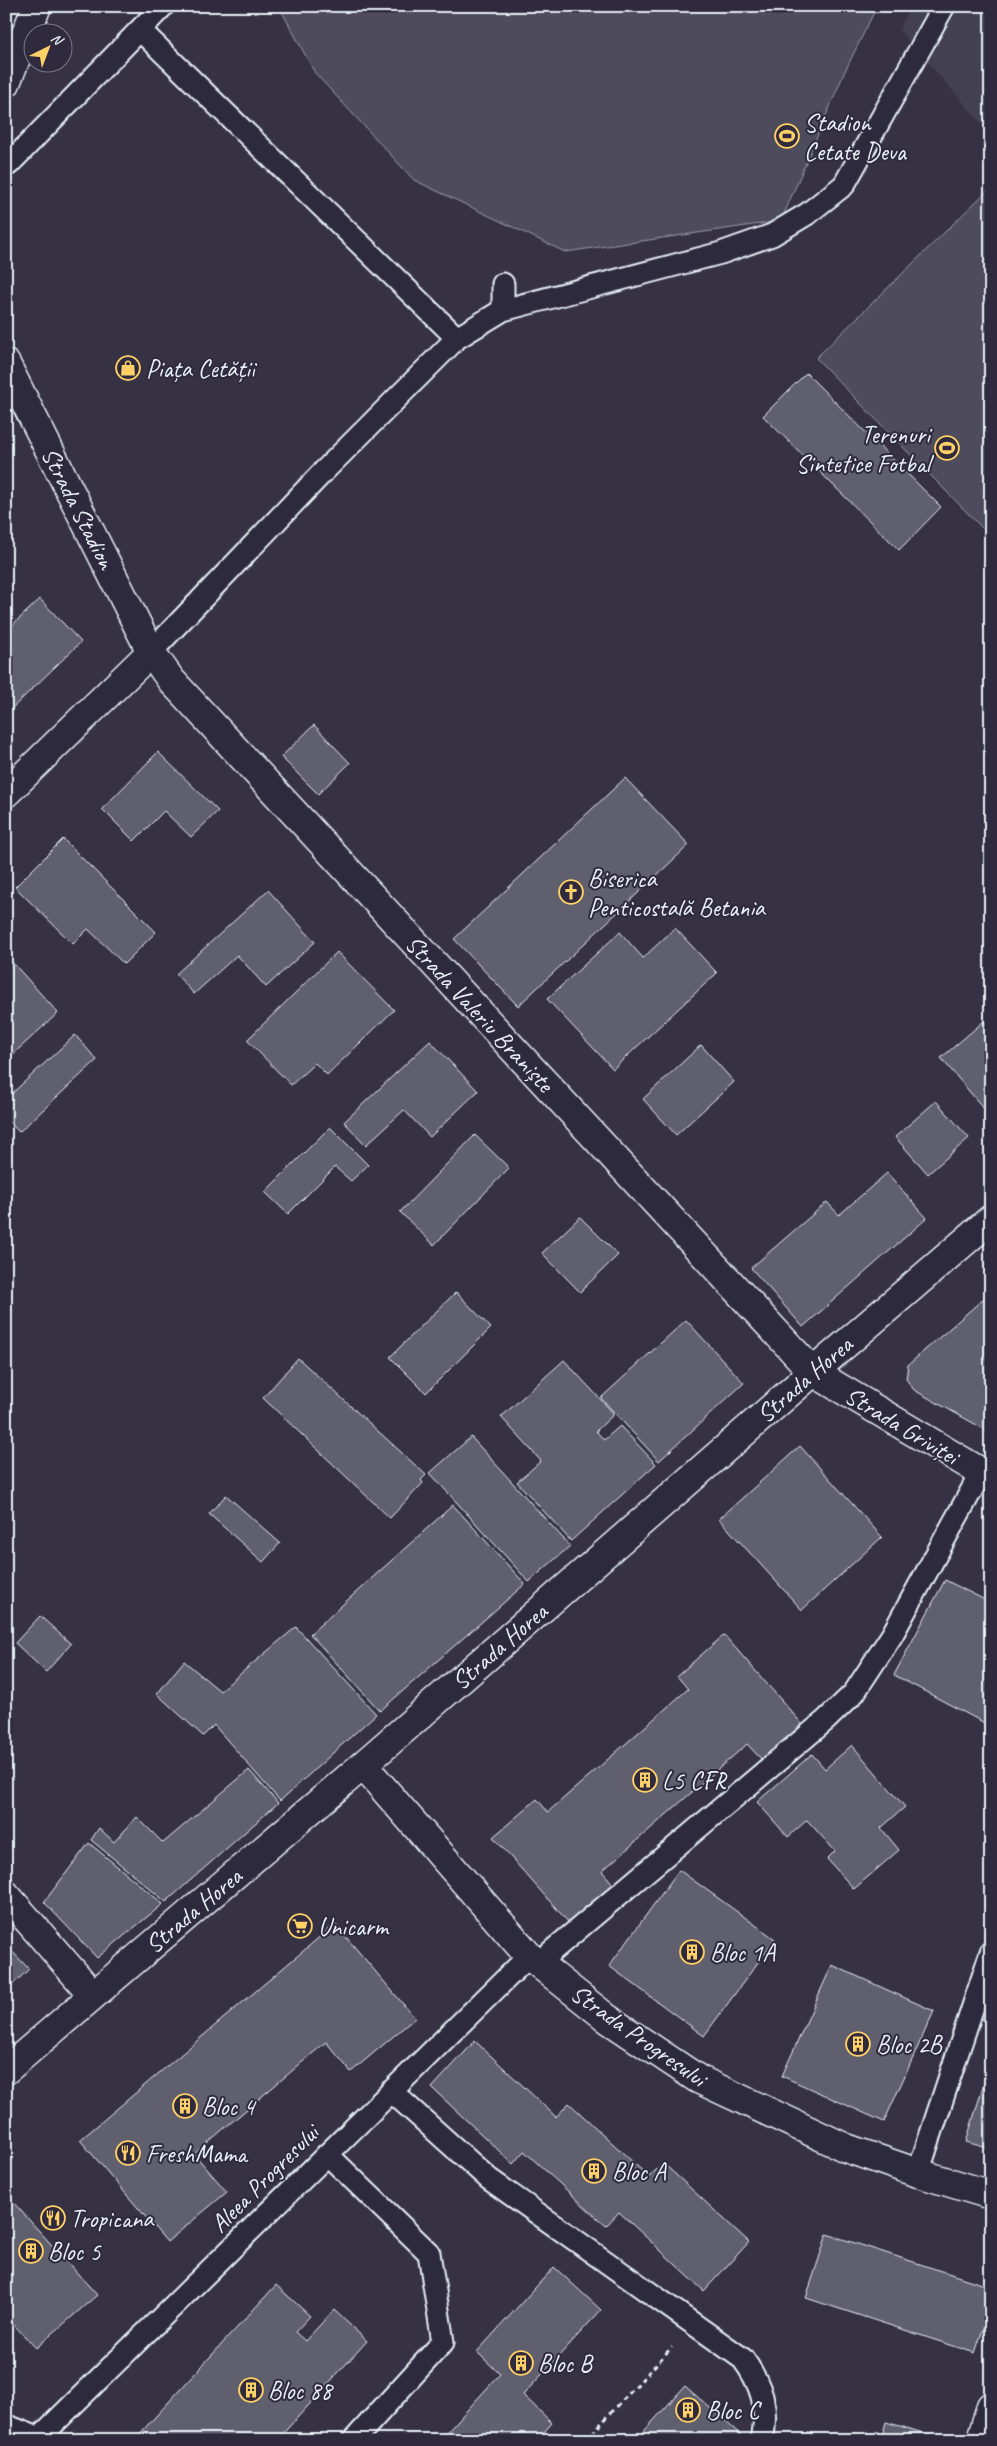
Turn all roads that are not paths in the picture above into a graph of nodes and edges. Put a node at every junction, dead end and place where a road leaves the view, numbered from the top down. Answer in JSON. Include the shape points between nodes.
{"nodes":[{"id":1,"x":37,"y":6,"type":"edge"},
{"id":2,"x":163,"y":6,"type":"edge"},
{"id":3,"x":944,"y":6,"type":"edge"},
{"id":4,"x":140,"y":30,"type":"junction"},
{"id":5,"x":6,"y":83,"type":"edge"},
{"id":6,"x":6,"y":163,"type":"edge"},
{"id":7,"x":502,"y":284,"type":"dead end"},
{"id":8,"x":503,"y":310,"type":"junction"},
{"id":9,"x":457,"y":338,"type":"junction"},
{"id":10,"x":6,"y":364,"type":"edge"},
{"id":11,"x":151,"y":652,"type":"junction"},
{"id":12,"x":6,"y":793,"type":"edge"},
{"id":13,"x":991,"y":1219,"type":"edge"},
{"id":14,"x":813,"y":1372,"type":"junction"},
{"id":15,"x":986,"y":1475,"type":"edge"},
{"id":16,"x":364,"y":1765,"type":"junction"},
{"id":17,"x":6,"y":1895,"type":"edge"},
{"id":18,"x":991,"y":1952,"type":"edge"},
{"id":19,"x":534,"y":1959,"type":"junction"},
{"id":20,"x":93,"y":1995,"type":"junction"},
{"id":21,"x":6,"y":2070,"type":"edge"},
{"id":22,"x":391,"y":2091,"type":"junction"},
{"id":23,"x":327,"y":2154,"type":"junction"},
{"id":24,"x":918,"y":2173,"type":"junction"},
{"id":25,"x":991,"y":2195,"type":"edge"},
{"id":26,"x":991,"y":2406,"type":"edge"},
{"id":27,"x":6,"y":2430,"type":"edge"},
{"id":28,"x":42,"y":2438,"type":"edge"},
{"id":29,"x":354,"y":2440,"type":"edge"},
{"id":30,"x":762,"y":2440,"type":"edge"},
{"id":31,"x":981,"y":2440,"type":"edge"}],
"edges":[{"from":1,"to":5,"type":"street"},
{"from":2,"to":4,"type":"lane"},
{"from":3,"to":8,"type":"lane","via":[[844,185],[807,214],[772,234],[721,253]]},
{"from":4,"to":6,"type":"lane","via":[[9,164]]},
{"from":4,"to":9,"type":"lane"},
{"from":7,"to":8,"type":"lane"},
{"from":8,"to":9,"type":"lane"},
{"from":9,"to":11,"type":"lane"},
{"from":10,"to":11,"type":"street","name":"Strada Stadion"},
{"from":11,"to":12,"type":"street"},
{"from":11,"to":14,"type":"street","name":"Strada Valeriu Braniște","via":[[171,680]]},
{"from":13,"to":14,"type":"street","name":"Strada Horea"},
{"from":14,"to":15,"type":"street","name":"Strada Griviței"},
{"from":14,"to":16,"type":"street","name":"Strada Horea"},
{"from":15,"to":19,"type":"lane","name":"Aleea Progresului","via":[[854,1693],[826,1720]]},
{"from":16,"to":19,"type":"street","name":"Strada Progresului"},
{"from":16,"to":20,"type":"street","name":"Strada Horea"},
{"from":17,"to":20,"type":"street"},
{"from":18,"to":24,"type":"lane"},
{"from":19,"to":22,"type":"lane","name":"Aleea Progresului"},
{"from":19,"to":24,"type":"street","name":"Strada Progresului","via":[[608,2019],[698,2079],[846,2148]]},
{"from":20,"to":21,"type":"street","name":"Strada Horea"},
{"from":22,"to":23,"type":"lane","name":"Aleea Progresului"},
{"from":22,"to":30,"type":"lane","via":[[489,2179],[742,2359],[761,2388],[766,2406]]},
{"from":23,"to":28,"type":"lane","name":"Aleea Progresului"},
{"from":23,"to":29,"type":"lane","via":[[429,2253],[443,2342]]},
{"from":24,"to":25,"type":"street","name":"Strada Progresului"},
{"from":26,"to":31,"type":"street"},
{"from":27,"to":28,"type":"lane","via":[[10,2427]]}]}
